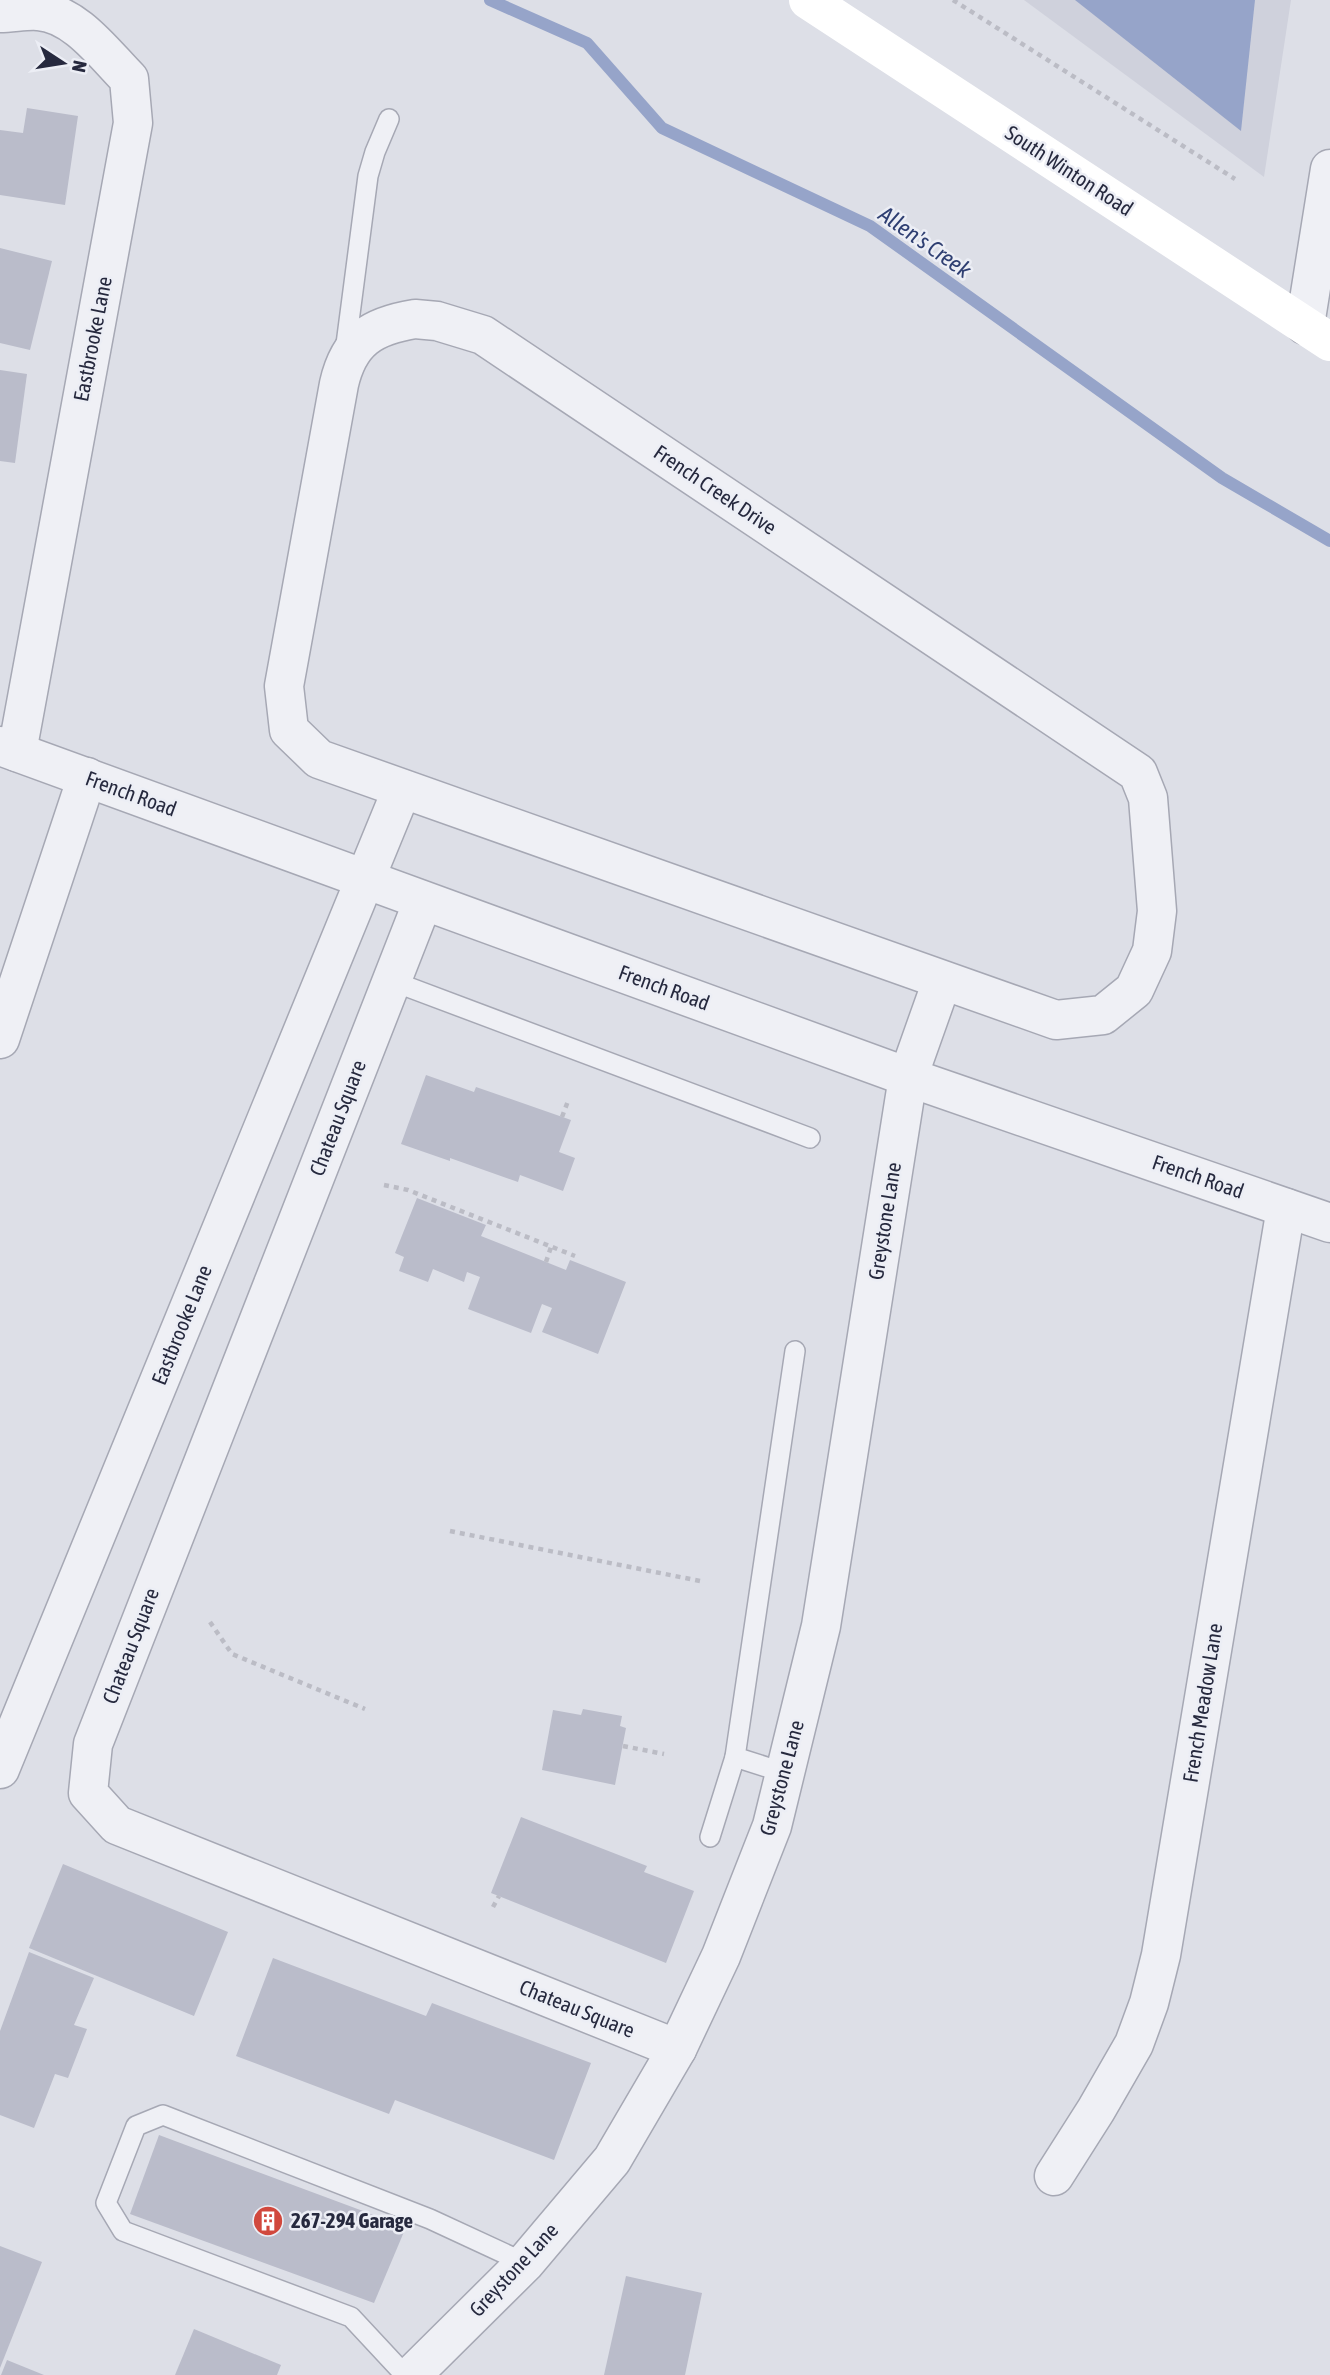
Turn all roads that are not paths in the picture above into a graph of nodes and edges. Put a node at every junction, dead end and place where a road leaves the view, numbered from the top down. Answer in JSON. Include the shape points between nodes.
{"nodes":[{"id":1,"x":808,"y":0,"type":"edge"},
{"id":2,"x":0,"y":13,"type":"edge"},
{"id":3,"x":390,"y":119,"type":"dead end"},
{"id":4,"x":1330,"y":169,"type":"edge"},
{"id":5,"x":1317,"y":334,"type":"edge"},
{"id":6,"x":344,"y":363,"type":"junction"},
{"id":7,"x":8,"y":749,"type":"edge"},
{"id":8,"x":87,"y":777,"type":"junction"},
{"id":9,"x":402,"y":789,"type":"junction"},
{"id":10,"x":364,"y":880,"type":"junction"},
{"id":11,"x":423,"y":901,"type":"junction"},
{"id":12,"x":392,"y":981,"type":"junction"},
{"id":13,"x":942,"y":981,"type":"junction"},
{"id":14,"x":0,"y":1039,"type":"edge"},
{"id":15,"x":908,"y":1077,"type":"junction"},
{"id":16,"x":810,"y":1138,"type":"dead end"},
{"id":17,"x":1286,"y":1208,"type":"junction"},
{"id":18,"x":1330,"y":1223,"type":"edge"},
{"id":19,"x":796,"y":1351,"type":"dead end"},
{"id":20,"x":735,"y":1757,"type":"junction"},
{"id":21,"x":0,"y":1769,"type":"edge"},
{"id":22,"x":785,"y":1773,"type":"junction"},
{"id":23,"x":710,"y":1837,"type":"dead end"},
{"id":24,"x":677,"y":2049,"type":"junction"},
{"id":25,"x":1054,"y":2176,"type":"dead end"},
{"id":26,"x":526,"y":2263,"type":"junction"},
{"id":27,"x":405,"y":2375,"type":"edge"},
{"id":28,"x":412,"y":2375,"type":"edge"}],
"edges":[{"from":1,"to":5,"type":"main road","name":"South Winton Road"},
{"from":2,"to":7,"type":"street","name":"Eastbrooke Lane","via":[[41,11],[64,18],[81,32],[129,79],[133,123]]},
{"from":3,"to":6,"type":"lane","via":[[368,176]]},
{"from":4,"to":5,"type":"street"},
{"from":6,"to":9,"type":"street","name":"French Creek Drive","via":[[284,686],[289,730],[320,759]]},
{"from":6,"to":13,"type":"street","name":"French Creek Drive","via":[[356,344],[393,323],[437,321],[483,335],[1138,773],[1148,798],[1157,911],[1152,951],[1135,990],[1103,1015],[1056,1020]]},
{"from":7,"to":8,"type":"street","name":"French Road"},
{"from":8,"to":10,"type":"street","name":"French Road"},
{"from":8,"to":14,"type":"street"},
{"from":9,"to":10,"type":"street"},
{"from":9,"to":13,"type":"street","name":"French Creek Drive"},
{"from":10,"to":11,"type":"street","name":"French Road"},
{"from":10,"to":21,"type":"street","name":"Eastbrooke Lane"},
{"from":11,"to":12,"type":"street","name":"Chateau Square"},
{"from":11,"to":15,"type":"street","name":"French Road"},
{"from":12,"to":16,"type":"lane"},
{"from":12,"to":24,"type":"street","name":"Chateau Square","via":[[93,1744],[88,1793],[117,1825]]},
{"from":13,"to":15,"type":"street"},
{"from":15,"to":17,"type":"street","name":"French Road"},
{"from":15,"to":22,"type":"street","name":"Greystone Lane","via":[[821,1626]]},
{"from":17,"to":18,"type":"street","name":"French Road"},
{"from":17,"to":25,"type":"street","name":"French Meadow Lane","via":[[1158,1967],[1134,2044]]},
{"from":19,"to":20,"type":"lane"},
{"from":20,"to":22,"type":"lane"},
{"from":20,"to":23,"type":"lane"},
{"from":22,"to":24,"type":"street","name":"Greystone Lane","via":[[772,1826],[722,1955]]},
{"from":24,"to":26,"type":"street","name":"Greystone Lane","via":[[612,2160]]},
{"from":26,"to":27,"type":"lane","via":[[430,2219],[163,2115],[136,2126],[106,2203],[123,2231],[351,2317]]},
{"from":26,"to":28,"type":"street","name":"Greystone Lane"}]}
